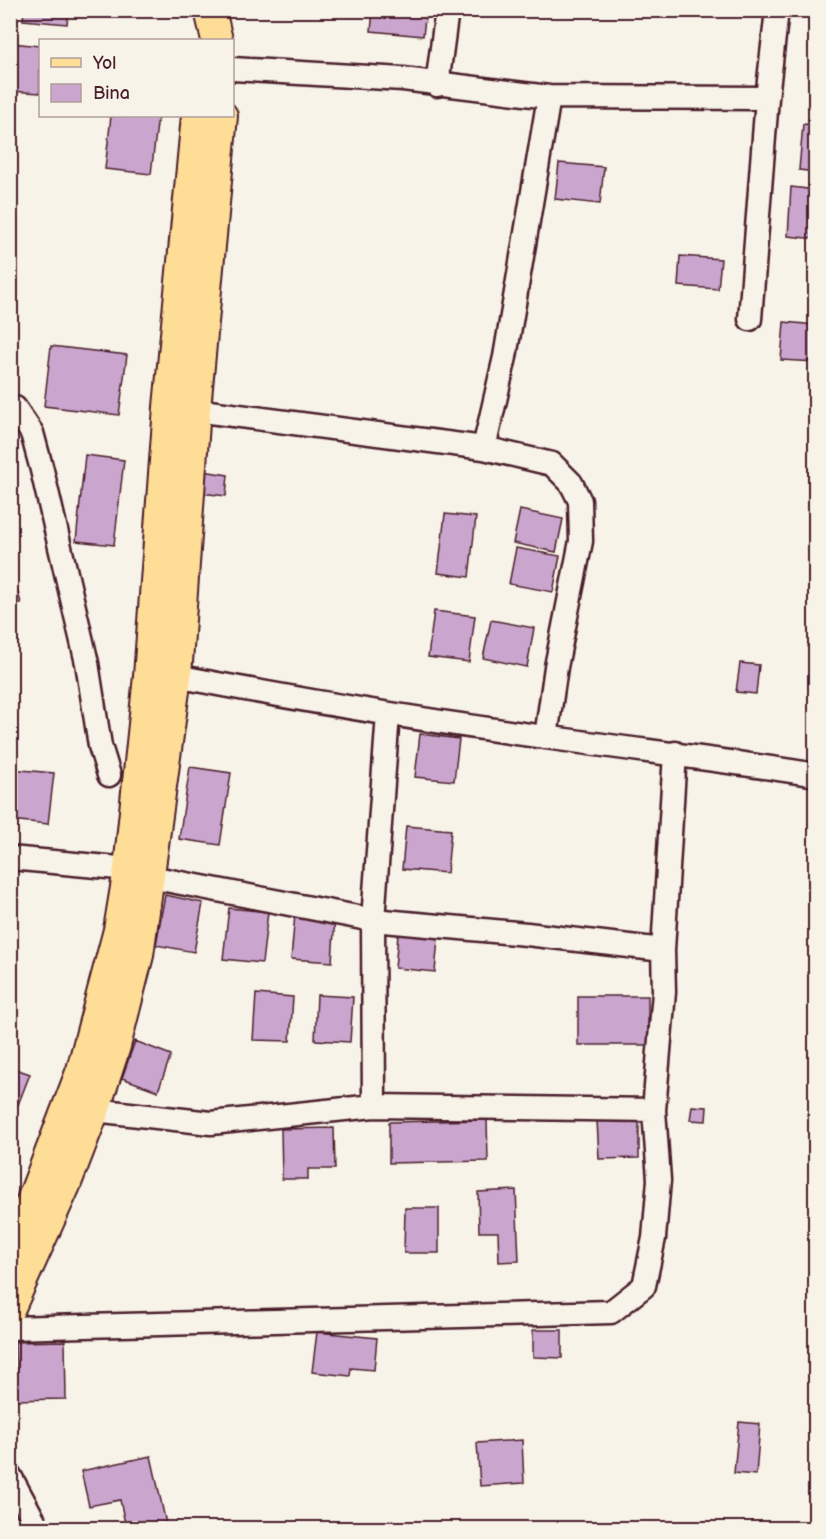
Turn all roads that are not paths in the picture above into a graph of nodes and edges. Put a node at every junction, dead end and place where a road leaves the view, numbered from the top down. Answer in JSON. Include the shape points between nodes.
{"nodes":[{"id":1,"x":203,"y":10,"type":"edge"},
{"id":2,"x":210,"y":10,"type":"edge"},
{"id":3,"x":447,"y":10,"type":"edge"},
{"id":4,"x":777,"y":10,"type":"edge"},
{"id":5,"x":202,"y":39,"type":"edge"},
{"id":6,"x":217,"y":39,"type":"edge"},
{"id":7,"x":234,"y":69,"type":"edge"},
{"id":8,"x":438,"y":85,"type":"junction"},
{"id":9,"x":549,"y":97,"type":"junction"},
{"id":10,"x":767,"y":98,"type":"junction"},
{"id":11,"x":197,"y":117,"type":"edge"},
{"id":12,"x":222,"y":117,"type":"edge"},
{"id":13,"x":750,"y":319,"type":"dead end"},
{"id":14,"x":10,"y":407,"type":"edge"},
{"id":15,"x":182,"y":408,"type":"junction"},
{"id":16,"x":484,"y":448,"type":"junction"},
{"id":17,"x":163,"y":676,"type":"junction"},
{"id":18,"x":388,"y":714,"type":"junction"},
{"id":19,"x":546,"y":737,"type":"junction"},
{"id":20,"x":675,"y":753,"type":"junction"},
{"id":21,"x":109,"y":775,"type":"dead end"},
{"id":22,"x":816,"y":775,"type":"edge"},
{"id":23,"x":10,"y":858,"type":"edge"},
{"id":24,"x":139,"y":873,"type":"junction"},
{"id":25,"x":373,"y":920,"type":"junction"},
{"id":26,"x":663,"y":950,"type":"junction"},
{"id":27,"x":374,"y":1106,"type":"junction"},
{"id":28,"x":94,"y":1110,"type":"junction"},
{"id":29,"x":654,"y":1110,"type":"junction"},
{"id":30,"x":10,"y":1258,"type":"edge"},
{"id":31,"x":10,"y":1307,"type":"edge"},
{"id":32,"x":10,"y":1328,"type":"edge"},
{"id":33,"x":10,"y":1476,"type":"edge"},
{"id":34,"x":38,"y":1528,"type":"edge"}],
"edges":[{"from":1,"to":5,"type":"main road"},
{"from":2,"to":6,"type":"main road"},
{"from":3,"to":8,"type":"street"},
{"from":4,"to":10,"type":"street"},
{"from":7,"to":8,"type":"street","via":[[403,79]]},
{"from":8,"to":9,"type":"street"},
{"from":9,"to":10,"type":"street"},
{"from":9,"to":16,"type":"street","via":[[505,357]]},
{"from":10,"to":13,"type":"street"},
{"from":11,"to":15,"type":"main road"},
{"from":12,"to":15,"type":"main road"},
{"from":14,"to":21,"type":"street","via":[[15,408],[32,433],[42,470]]},
{"from":15,"to":16,"type":"street"},
{"from":15,"to":17,"type":"main road"},
{"from":16,"to":19,"type":"street","via":[[552,464],[572,483],[579,501],[581,541]]},
{"from":17,"to":18,"type":"street"},
{"from":17,"to":24,"type":"main road"},
{"from":18,"to":19,"type":"street"},
{"from":18,"to":25,"type":"street"},
{"from":19,"to":20,"type":"street"},
{"from":20,"to":22,"type":"street"},
{"from":20,"to":26,"type":"street"},
{"from":23,"to":24,"type":"street"},
{"from":24,"to":25,"type":"street"},
{"from":24,"to":28,"type":"main road","via":[[138,955]]},
{"from":24,"to":30,"type":"main road","via":[[119,930],[82,1070]]},
{"from":25,"to":26,"type":"street"},
{"from":25,"to":27,"type":"street"},
{"from":26,"to":29,"type":"street","via":[[664,992]]},
{"from":27,"to":28,"type":"street","via":[[211,1123]]},
{"from":27,"to":29,"type":"street"},
{"from":28,"to":31,"type":"main road"},
{"from":29,"to":32,"type":"street","via":[[659,1180],[654,1238],[644,1286],[611,1312]]},
{"from":33,"to":34,"type":"street"}]}
